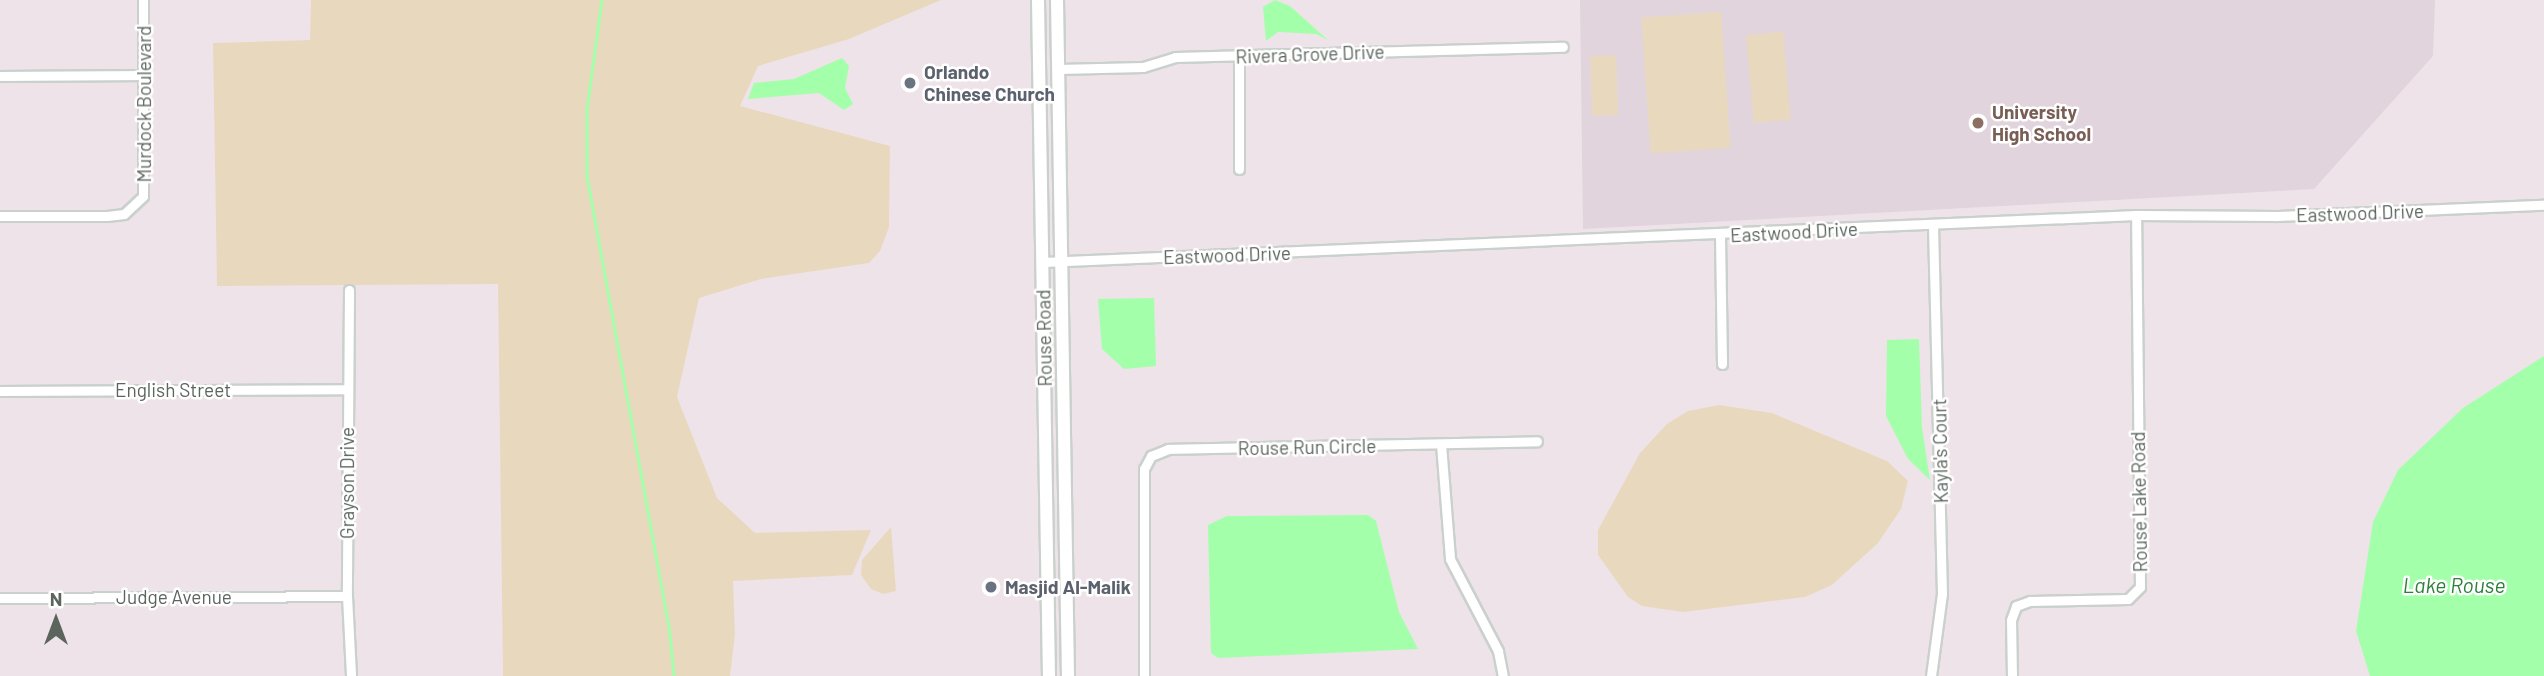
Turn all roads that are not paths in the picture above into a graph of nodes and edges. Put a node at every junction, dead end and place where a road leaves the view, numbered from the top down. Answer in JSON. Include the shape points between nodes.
{"nodes":[{"id":1,"x":143,"y":0,"type":"edge"},
{"id":2,"x":1038,"y":0,"type":"edge"},
{"id":3,"x":1057,"y":0,"type":"edge"},
{"id":4,"x":1563,"y":47,"type":"dead end"},
{"id":5,"x":1239,"y":56,"type":"junction"},
{"id":6,"x":1058,"y":69,"type":"junction"},
{"id":7,"x":144,"y":75,"type":"junction"},
{"id":8,"x":0,"y":76,"type":"edge"},
{"id":9,"x":1239,"y":169,"type":"dead end"},
{"id":10,"x":2544,"y":205,"type":"edge"},
{"id":11,"x":2136,"y":215,"type":"junction"},
{"id":12,"x":0,"y":216,"type":"edge"},
{"id":13,"x":1933,"y":225,"type":"junction"},
{"id":14,"x":1720,"y":236,"type":"junction"},
{"id":15,"x":1062,"y":261,"type":"junction"},
{"id":16,"x":1043,"y":262,"type":"junction"},
{"id":17,"x":349,"y":290,"type":"dead end"},
{"id":18,"x":1722,"y":364,"type":"dead end"},
{"id":19,"x":347,"y":389,"type":"junction"},
{"id":20,"x":0,"y":391,"type":"edge"},
{"id":21,"x":1537,"y":441,"type":"dead end"},
{"id":22,"x":1441,"y":444,"type":"junction"},
{"id":23,"x":347,"y":596,"type":"junction"},
{"id":24,"x":0,"y":598,"type":"edge"},
{"id":25,"x":351,"y":676,"type":"edge"},
{"id":26,"x":1049,"y":676,"type":"edge"},
{"id":27,"x":1068,"y":676,"type":"edge"},
{"id":28,"x":1144,"y":676,"type":"edge"},
{"id":29,"x":1503,"y":676,"type":"edge"},
{"id":30,"x":1931,"y":676,"type":"edge"},
{"id":31,"x":2012,"y":676,"type":"edge"}],
"edges":[{"from":1,"to":7,"type":"street","name":"Murdock Boulevard"},
{"from":2,"to":16,"type":"street","name":"Rouse Road"},
{"from":3,"to":6,"type":"street","name":"Rouse Road"},
{"from":4,"to":5,"type":"street","name":"Rivera Grove Drive"},
{"from":5,"to":6,"type":"street","name":"Rivera Grove Drive","via":[[1175,57],[1143,67]]},
{"from":5,"to":9,"type":"street"},
{"from":6,"to":15,"type":"street","name":"Rouse Road"},
{"from":7,"to":8,"type":"street"},
{"from":7,"to":12,"type":"street","name":"Murdock Boulevard","via":[[147,180],[136,206],[107,216]]},
{"from":10,"to":11,"type":"street","name":"Eastwood Drive","via":[[2276,216]]},
{"from":11,"to":13,"type":"street","name":"Eastwood Drive"},
{"from":11,"to":31,"type":"street","name":"Rouse Lake Road","via":[[2140,587],[2128,599],[2030,601],[2016,606],[2011,620]]},
{"from":13,"to":14,"type":"street","name":"Eastwood Drive"},
{"from":13,"to":30,"type":"street","name":"Kayla's Court","via":[[1942,594]]},
{"from":14,"to":15,"type":"street","name":"Eastwood Drive"},
{"from":14,"to":18,"type":"street"},
{"from":15,"to":16,"type":"street","name":"Eastwood Drive"},
{"from":15,"to":27,"type":"street","name":"Rouse Road"},
{"from":16,"to":26,"type":"street","name":"Rouse Road"},
{"from":17,"to":19,"type":"street","name":"Grayson Drive"},
{"from":19,"to":20,"type":"street","name":"English Street"},
{"from":19,"to":23,"type":"street","name":"Grayson Drive"},
{"from":21,"to":22,"type":"street","name":"Rouse Run Circle"},
{"from":22,"to":28,"type":"street","name":"Rouse Run Circle","via":[[1168,449],[1151,456],[1144,468]]},
{"from":22,"to":29,"type":"street","via":[[1450,559],[1498,651]]},
{"from":23,"to":24,"type":"street","name":"Judge Avenue"},
{"from":23,"to":25,"type":"street","name":"Grayson Drive"}]}
